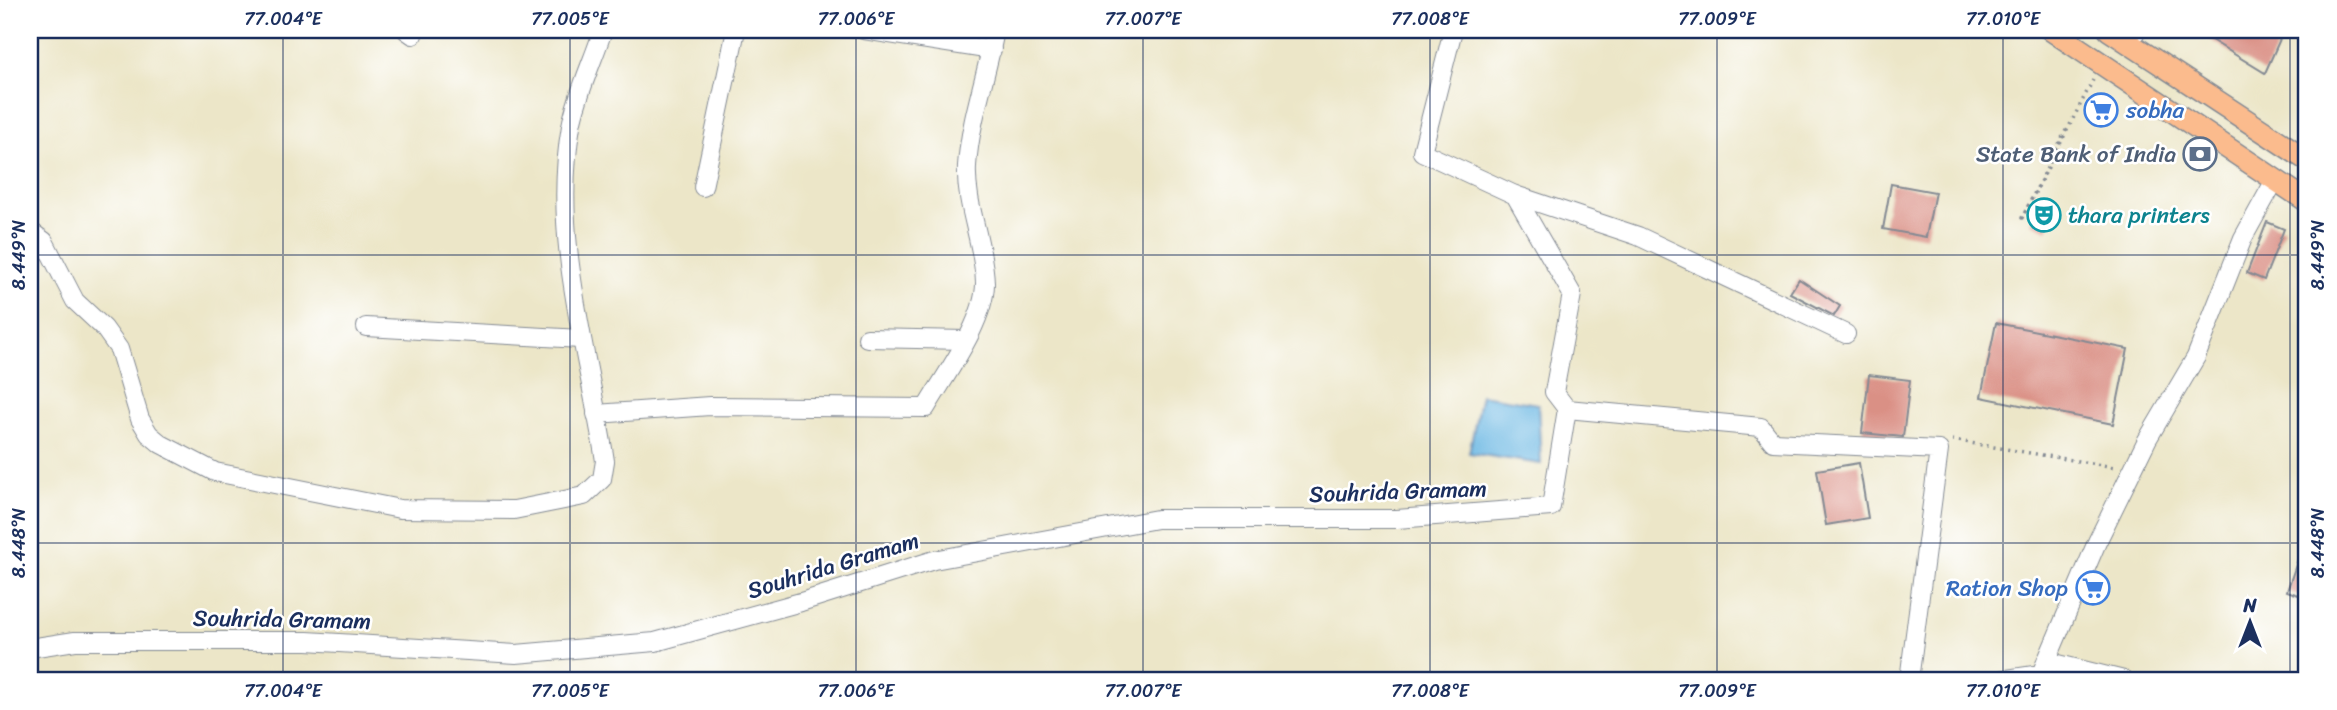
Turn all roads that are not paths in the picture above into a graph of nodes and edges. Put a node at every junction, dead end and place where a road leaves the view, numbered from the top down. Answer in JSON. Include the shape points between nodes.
{"nodes":[{"id":1,"x":603,"y":30,"type":"edge"},
{"id":2,"x":736,"y":30,"type":"edge"},
{"id":3,"x":864,"y":30,"type":"edge"},
{"id":4,"x":995,"y":30,"type":"edge"},
{"id":5,"x":1453,"y":30,"type":"edge"},
{"id":6,"x":2051,"y":30,"type":"edge"},
{"id":7,"x":2109,"y":30,"type":"edge"},
{"id":8,"x":2133,"y":36,"type":"edge"},
{"id":9,"x":992,"y":50,"type":"junction"},
{"id":10,"x":2307,"y":160,"type":"edge"},
{"id":11,"x":2275,"y":180,"type":"junction"},
{"id":12,"x":703,"y":187,"type":"dead end"},
{"id":13,"x":1515,"y":195,"type":"junction"},
{"id":14,"x":2307,"y":201,"type":"edge"},
{"id":15,"x":30,"y":230,"type":"edge"},
{"id":16,"x":366,"y":327,"type":"dead end"},
{"id":17,"x":1846,"y":334,"type":"dead end"},
{"id":18,"x":867,"y":338,"type":"dead end"},
{"id":19,"x":581,"y":339,"type":"junction"},
{"id":20,"x":966,"y":340,"type":"junction"},
{"id":21,"x":1567,"y":409,"type":"junction"},
{"id":22,"x":596,"y":414,"type":"junction"},
{"id":23,"x":30,"y":648,"type":"edge"},
{"id":24,"x":2046,"y":660,"type":"junction"},
{"id":25,"x":1909,"y":680,"type":"edge"},
{"id":26,"x":2000,"y":680,"type":"edge"},
{"id":27,"x":2124,"y":680,"type":"edge"}],
"edges":[{"from":1,"to":19,"type":"street","via":[[571,124],[566,168]]},
{"from":2,"to":12,"type":"street"},
{"from":3,"to":9,"type":"street"},
{"from":4,"to":9,"type":"street"},
{"from":5,"to":13,"type":"street","via":[[1422,152]]},
{"from":6,"to":11,"type":"main road"},
{"from":7,"to":8,"type":"main road"},
{"from":8,"to":10,"type":"main road"},
{"from":9,"to":20,"type":"street","via":[[969,143],[970,206],[985,284]]},
{"from":11,"to":14,"type":"main road"},
{"from":11,"to":24,"type":"street","via":[[2243,238],[2196,357],[2132,470]]},
{"from":13,"to":17,"type":"street","via":[[1638,236]]},
{"from":13,"to":21,"type":"street","via":[[1572,294],[1554,391]]},
{"from":15,"to":22,"type":"street","via":[[44,241],[75,301],[119,349],[149,434],[215,472],[400,509],[514,510],[593,491],[602,479],[604,461]]},
{"from":16,"to":19,"type":"street"},
{"from":18,"to":20,"type":"street"},
{"from":19,"to":22,"type":"street"},
{"from":20,"to":22,"type":"street","via":[[926,408],[710,407]]},
{"from":21,"to":23,"type":"street","name":"Souhrida Gramam","via":[[1551,507],[1397,519],[1157,519],[934,560],[655,642],[558,651],[516,654],[307,641],[75,641]]},
{"from":21,"to":25,"type":"street","via":[[1761,427],[1773,442],[1939,450]]},
{"from":24,"to":26,"type":"street","via":[[2041,674]]},
{"from":24,"to":27,"type":"street"}]}
